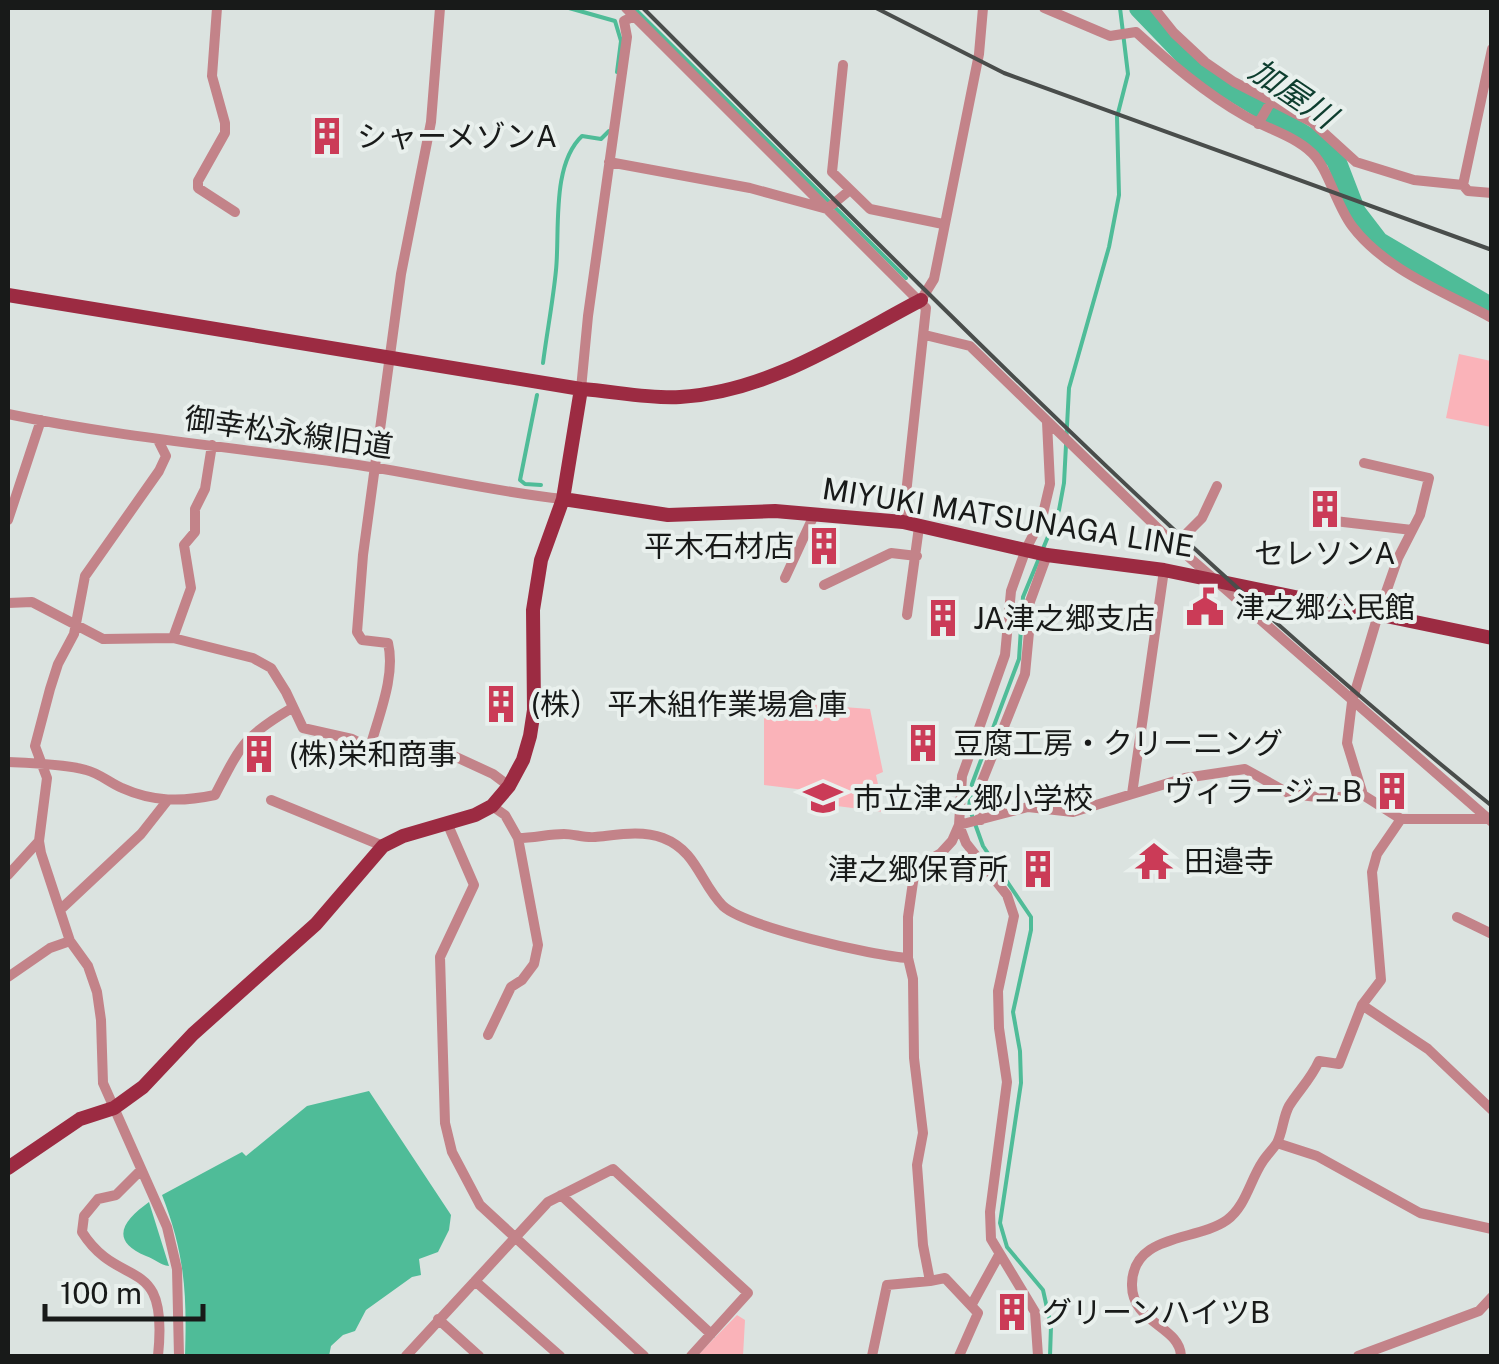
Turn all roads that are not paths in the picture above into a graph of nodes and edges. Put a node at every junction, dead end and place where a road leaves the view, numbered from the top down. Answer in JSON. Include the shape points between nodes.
{"nodes":[{"id":1,"x":218,"y":8,"type":"edge"},
{"id":2,"x":440,"y":8,"type":"edge"},
{"id":3,"x":983,"y":8,"type":"edge"},
{"id":4,"x":1044,"y":8,"type":"edge"},
{"id":5,"x":1154,"y":8,"type":"edge"},
{"id":6,"x":630,"y":12,"type":"edge"},
{"id":7,"x":1492,"y":49,"type":"edge"},
{"id":8,"x":843,"y":65,"type":"dead end"},
{"id":9,"x":1271,"y":101,"type":"junction"},
{"id":10,"x":1259,"y":122,"type":"junction"},
{"id":11,"x":609,"y":162,"type":"junction"},
{"id":12,"x":1463,"y":185,"type":"junction"},
{"id":13,"x":850,"y":190,"type":"junction"},
{"id":14,"x":1492,"y":193,"type":"edge"},
{"id":15,"x":831,"y":207,"type":"junction"},
{"id":16,"x":235,"y":212,"type":"dead end"},
{"id":17,"x":943,"y":224,"type":"junction"},
{"id":18,"x":8,"y":295,"type":"edge"},
{"id":19,"x":921,"y":300,"type":"junction"},
{"id":20,"x":1492,"y":318,"type":"edge"},
{"id":21,"x":925,"y":335,"type":"junction"},
{"id":22,"x":392,"y":356,"type":"junction"},
{"id":23,"x":581,"y":389,"type":"junction"},
{"id":24,"x":8,"y":414,"type":"edge"},
{"id":25,"x":41,"y":420,"type":"junction"},
{"id":26,"x":1047,"y":422,"type":"junction"},
{"id":27,"x":158,"y":440,"type":"junction"},
{"id":28,"x":212,"y":445,"type":"junction"},
{"id":29,"x":1364,"y":463,"type":"dead end"},
{"id":30,"x":375,"y":467,"type":"junction"},
{"id":31,"x":1217,"y":486,"type":"dead end"},
{"id":32,"x":563,"y":499,"type":"junction"},
{"id":33,"x":815,"y":513,"type":"junction"},
{"id":34,"x":8,"y":520,"type":"edge"},
{"id":35,"x":1326,"y":520,"type":"dead end"},
{"id":36,"x":903,"y":522,"type":"junction"},
{"id":37,"x":919,"y":527,"type":"junction"},
{"id":38,"x":1412,"y":530,"type":"junction"},
{"id":39,"x":1175,"y":545,"type":"junction"},
{"id":40,"x":1037,"y":552,"type":"junction"},
{"id":41,"x":916,"y":556,"type":"junction"},
{"id":42,"x":1164,"y":570,"type":"junction"},
{"id":43,"x":785,"y":578,"type":"dead end"},
{"id":44,"x":1215,"y":579,"type":"junction"},
{"id":45,"x":824,"y":584,"type":"dead end"},
{"id":46,"x":8,"y":603,"type":"edge"},
{"id":47,"x":1378,"y":615,"type":"junction"},
{"id":48,"x":907,"y":616,"type":"dead end"},
{"id":49,"x":76,"y":625,"type":"junction"},
{"id":50,"x":173,"y":638,"type":"junction"},
{"id":51,"x":1492,"y":638,"type":"edge"},
{"id":52,"x":1352,"y":702,"type":"junction"},
{"id":53,"x":292,"y":708,"type":"junction"},
{"id":54,"x":980,"y":728,"type":"junction"},
{"id":55,"x":998,"y":734,"type":"junction"},
{"id":56,"x":370,"y":748,"type":"junction"},
{"id":57,"x":8,"y":762,"type":"edge"},
{"id":58,"x":42,"y":763,"type":"junction"},
{"id":59,"x":509,"y":786,"type":"junction"},
{"id":60,"x":1132,"y":794,"type":"junction"},
{"id":61,"x":1362,"y":795,"type":"junction"},
{"id":62,"x":271,"y":800,"type":"dead end"},
{"id":63,"x":167,"y":801,"type":"junction"},
{"id":64,"x":492,"y":806,"type":"junction"},
{"id":65,"x":1400,"y":819,"type":"junction"},
{"id":66,"x":981,"y":820,"type":"junction"},
{"id":67,"x":1489,"y":820,"type":"edge"},
{"id":68,"x":448,"y":824,"type":"junction"},
{"id":69,"x":959,"y":825,"type":"junction"},
{"id":70,"x":518,"y":838,"type":"junction"},
{"id":71,"x":39,"y":841,"type":"junction"},
{"id":72,"x":383,"y":846,"type":"junction"},
{"id":73,"x":8,"y":875,"type":"edge"},
{"id":74,"x":61,"y":909,"type":"junction"},
{"id":75,"x":1457,"y":917,"type":"dead end"},
{"id":76,"x":1492,"y":934,"type":"edge"},
{"id":77,"x":70,"y":941,"type":"junction"},
{"id":78,"x":908,"y":958,"type":"junction"},
{"id":79,"x":8,"y":978,"type":"edge"},
{"id":80,"x":1362,"y":1004,"type":"junction"},
{"id":81,"x":488,"y":1035,"type":"dead end"},
{"id":82,"x":114,"y":1108,"type":"junction"},
{"id":83,"x":1492,"y":1110,"type":"edge"},
{"id":84,"x":1277,"y":1143,"type":"junction"},
{"id":85,"x":8,"y":1168,"type":"edge"},
{"id":86,"x":141,"y":1170,"type":"junction"},
{"id":87,"x":561,"y":1195,"type":"junction"},
{"id":88,"x":1492,"y":1229,"type":"edge"},
{"id":89,"x":514,"y":1237,"type":"junction"},
{"id":90,"x":999,"y":1254,"type":"junction"},
{"id":91,"x":930,"y":1280,"type":"junction"},
{"id":92,"x":475,"y":1281,"type":"junction"},
{"id":93,"x":1492,"y":1297,"type":"edge"},
{"id":94,"x":972,"y":1304,"type":"junction"},
{"id":95,"x":438,"y":1319,"type":"junction"},
{"id":96,"x":711,"y":1334,"type":"junction"},
{"id":97,"x":158,"y":1356,"type":"edge"},
{"id":98,"x":179,"y":1356,"type":"edge"},
{"id":99,"x":406,"y":1356,"type":"edge"},
{"id":100,"x":479,"y":1356,"type":"edge"},
{"id":101,"x":560,"y":1356,"type":"edge"},
{"id":102,"x":644,"y":1356,"type":"edge"},
{"id":103,"x":690,"y":1356,"type":"edge"},
{"id":104,"x":872,"y":1356,"type":"edge"},
{"id":105,"x":959,"y":1356,"type":"edge"},
{"id":106,"x":1038,"y":1356,"type":"edge"},
{"id":107,"x":1181,"y":1356,"type":"edge"},
{"id":108,"x":1358,"y":1356,"type":"edge"}],
"edges":[{"from":1,"to":16,"type":"street","via":[[212,76],[225,133],[198,188]]},
{"from":2,"to":22,"type":"street","via":[[431,122]]},
{"from":3,"to":17,"type":"street"},
{"from":4,"to":10,"type":"street","via":[[1110,36],[1136,32],[1209,93]]},
{"from":5,"to":9,"type":"street","via":[[1206,62]]},
{"from":6,"to":11,"type":"street"},
{"from":6,"to":15,"type":"street"},
{"from":7,"to":12,"type":"street"},
{"from":8,"to":13,"type":"street","via":[[832,172]]},
{"from":9,"to":10,"type":"street"},
{"from":9,"to":12,"type":"street","via":[[1312,122],[1356,162],[1414,180]]},
{"from":10,"to":20,"type":"street","via":[[1320,162],[1334,199],[1366,244]]},
{"from":11,"to":15,"type":"street"},
{"from":11,"to":23,"type":"street"},
{"from":12,"to":14,"type":"street","via":[[1468,192]]},
{"from":13,"to":15,"type":"street"},
{"from":13,"to":17,"type":"street","via":[[870,209]]},
{"from":15,"to":19,"type":"street"},
{"from":17,"to":19,"type":"street","via":[[934,279]]},
{"from":18,"to":22,"type":"main road"},
{"from":19,"to":21,"type":"street"},
{"from":19,"to":23,"type":"main road","via":[[756,383],[676,397]]},
{"from":21,"to":26,"type":"street","via":[[970,346]]},
{"from":21,"to":36,"type":"street"},
{"from":22,"to":23,"type":"main road"},
{"from":22,"to":30,"type":"street"},
{"from":23,"to":32,"type":"main road"},
{"from":24,"to":25,"type":"street","name":"御幸松永線旧道"},
{"from":25,"to":27,"type":"street","name":"御幸松永線旧道"},
{"from":25,"to":34,"type":"street"},
{"from":26,"to":39,"type":"street"},
{"from":26,"to":40,"type":"street","via":[[1050,484]]},
{"from":27,"to":28,"type":"street","name":"御幸松永線旧道"},
{"from":27,"to":49,"type":"street","via":[[166,456],[85,576]]},
{"from":28,"to":30,"type":"street","name":"御幸松永線旧道"},
{"from":28,"to":50,"type":"street","via":[[194,532],[184,544],[191,588]]},
{"from":29,"to":38,"type":"street","via":[[1429,478]]},
{"from":30,"to":32,"type":"street","name":"御幸松永線旧道"},
{"from":30,"to":56,"type":"street","via":[[357,632],[362,640],[388,643],[390,652]]},
{"from":31,"to":39,"type":"street","via":[[1202,518]]},
{"from":32,"to":33,"type":"main road","name":"MIYUKI MATSUNAGA LINE","via":[[668,515]]},
{"from":32,"to":59,"type":"main road","via":[[541,560],[533,610],[530,736]]},
{"from":33,"to":36,"type":"main road","name":"MIYUKI MATSUNAGA LINE"},
{"from":33,"to":43,"type":"street"},
{"from":35,"to":38,"type":"street"},
{"from":36,"to":37,"type":"main road","name":"MIYUKI MATSUNAGA LINE"},
{"from":37,"to":40,"type":"main road","name":"MIYUKI MATSUNAGA LINE"},
{"from":37,"to":41,"type":"street"},
{"from":38,"to":47,"type":"street"},
{"from":39,"to":44,"type":"street"},
{"from":40,"to":42,"type":"main road","name":"MIYUKI MATSUNAGA LINE"},
{"from":40,"to":54,"type":"street","via":[[1011,592],[1005,655]]},
{"from":40,"to":55,"type":"street","via":[[1025,674]]},
{"from":41,"to":45,"type":"street","via":[[891,553]]},
{"from":41,"to":48,"type":"street"},
{"from":42,"to":44,"type":"main road","name":"MIYUKI MATSUNAGA LINE"},
{"from":42,"to":60,"type":"street"},
{"from":44,"to":47,"type":"main road","name":"MIYUKI MATSUNAGA LINE"},
{"from":44,"to":52,"type":"street"},
{"from":46,"to":49,"type":"street","via":[[32,602]]},
{"from":47,"to":51,"type":"main road","name":"MIYUKI MATSUNAGA LINE"},
{"from":47,"to":52,"type":"street"},
{"from":49,"to":50,"type":"street","via":[[103,639]]},
{"from":49,"to":58,"type":"street","via":[[35,746]]},
{"from":50,"to":53,"type":"street","via":[[270,668]]},
{"from":52,"to":61,"type":"street","via":[[1346,744]]},
{"from":52,"to":67,"type":"street"},
{"from":53,"to":56,"type":"street","via":[[302,728]]},
{"from":53,"to":63,"type":"street","via":[[255,730],[215,795]]},
{"from":54,"to":55,"type":"street"},
{"from":54,"to":69,"type":"street","via":[[962,776]]},
{"from":55,"to":66,"type":"street","via":[[981,784]]},
{"from":56,"to":59,"type":"street","via":[[454,756]]},
{"from":57,"to":58,"type":"street"},
{"from":58,"to":63,"type":"street","via":[[86,770]]},
{"from":58,"to":71,"type":"street","via":[[47,778]]},
{"from":59,"to":64,"type":"main road"},
{"from":60,"to":61,"type":"street","via":[[1245,769],[1290,794]]},
{"from":60,"to":66,"type":"street","via":[[1073,812],[1028,807]]},
{"from":61,"to":65,"type":"street"},
{"from":62,"to":72,"type":"street"},
{"from":63,"to":74,"type":"street"},
{"from":64,"to":68,"type":"main road"},
{"from":64,"to":70,"type":"street"},
{"from":65,"to":67,"type":"street"},
{"from":65,"to":80,"type":"street","via":[[1372,872],[1381,980]]},
{"from":66,"to":69,"type":"street"},
{"from":68,"to":72,"type":"main road"},
{"from":68,"to":89,"type":"street","via":[[474,885],[440,957],[445,1123],[452,1152],[480,1204]]},
{"from":69,"to":78,"type":"street","via":[[941,853],[915,868]]},
{"from":69,"to":90,"type":"street","via":[[1014,916],[998,991],[1007,1082],[990,1212]]},
{"from":70,"to":78,"type":"street","via":[[649,834],[689,855],[730,911],[798,936]]},
{"from":70,"to":81,"type":"street","via":[[538,945],[534,964],[512,987]]},
{"from":71,"to":73,"type":"street"},
{"from":71,"to":74,"type":"street"},
{"from":72,"to":82,"type":"main road","via":[[316,924]]},
{"from":74,"to":77,"type":"street"},
{"from":75,"to":76,"type":"street"},
{"from":77,"to":79,"type":"street"},
{"from":77,"to":82,"type":"street","via":[[96,992],[103,1083]]},
{"from":78,"to":91,"type":"street","via":[[923,1132],[917,1165]]},
{"from":80,"to":83,"type":"street","via":[[1428,1048]]},
{"from":80,"to":84,"type":"street","via":[[1339,1064],[1319,1061],[1289,1106]]},
{"from":82,"to":85,"type":"main road","via":[[80,1119]]},
{"from":82,"to":86,"type":"street"},
{"from":84,"to":88,"type":"street","via":[[1318,1156],[1420,1212]]},
{"from":84,"to":107,"type":"street","via":[[1226,1221],[1156,1246],[1136,1266],[1132,1296],[1143,1314],[1176,1339]]},
{"from":86,"to":97,"type":"street","via":[[116,1194],[98,1198],[84,1216],[82,1232],[92,1247],[149,1283],[161,1314]]},
{"from":86,"to":98,"type":"street","via":[[167,1227],[176,1269]]},
{"from":87,"to":89,"type":"street"},
{"from":87,"to":96,"type":"street"},
{"from":87,"to":96,"type":"street","via":[[613,1169],[728,1273],[748,1294]]},
{"from":89,"to":92,"type":"street"},
{"from":89,"to":102,"type":"street"},
{"from":90,"to":94,"type":"street"},
{"from":90,"to":106,"type":"street","via":[[1035,1312]]},
{"from":91,"to":94,"type":"street","via":[[945,1278]]},
{"from":91,"to":104,"type":"street","via":[[887,1285]]},
{"from":92,"to":95,"type":"street"},
{"from":92,"to":101,"type":"street"},
{"from":93,"to":108,"type":"street","via":[[1479,1311]]},
{"from":94,"to":105,"type":"street","via":[[978,1313]]},
{"from":95,"to":99,"type":"street"},
{"from":95,"to":100,"type":"street"},
{"from":96,"to":103,"type":"street"}]}
